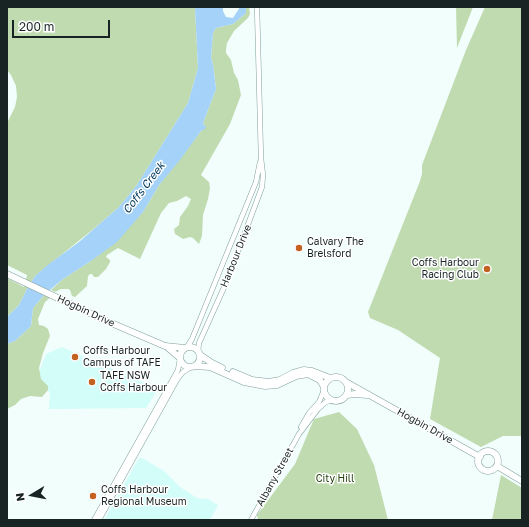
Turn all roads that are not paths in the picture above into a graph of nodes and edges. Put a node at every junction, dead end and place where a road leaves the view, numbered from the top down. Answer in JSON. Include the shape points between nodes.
{"nodes":[{"id":1,"x":257,"y":7,"type":"edge"},
{"id":2,"x":261,"y":158,"type":"junction"},
{"id":3,"x":7,"y":274,"type":"edge"},
{"id":4,"x":165,"y":346,"type":"junction"},
{"id":5,"x":186,"y":348,"type":"junction"},
{"id":6,"x":199,"y":353,"type":"junction"},
{"id":7,"x":180,"y":359,"type":"junction"},
{"id":8,"x":192,"y":366,"type":"junction"},
{"id":9,"x":330,"y":378,"type":"junction"},
{"id":10,"x":346,"y":382,"type":"junction"},
{"id":11,"x":324,"y":389,"type":"junction"},
{"id":12,"x":347,"y":395,"type":"junction"},
{"id":13,"x":371,"y":396,"type":"junction"},
{"id":14,"x":332,"y":400,"type":"junction"},
{"id":15,"x":299,"y":434,"type":"junction"},
{"id":16,"x":480,"y":457,"type":"junction"},
{"id":17,"x":497,"y":466,"type":"junction"},
{"id":18,"x":522,"y":481,"type":"edge"},
{"id":19,"x":94,"y":520,"type":"edge"},
{"id":20,"x":99,"y":520,"type":"edge"},
{"id":21,"x":251,"y":520,"type":"edge"}],
"edges":[{"from":1,"to":2,"type":"street","name":"Harbour Drive"},
{"from":2,"to":5,"type":"street","name":"Harbour Drive","via":[[253,188],[192,339]]},
{"from":2,"to":6,"type":"street","name":"Harbour Drive","via":[[264,175],[260,192],[226,283],[199,342]]},
{"from":3,"to":4,"type":"main road","name":"Hogbin Drive"},
{"from":4,"to":5,"type":"main road","name":"Hogbin Drive"},
{"from":4,"to":7,"type":"main road","name":"Hogbin Drive"},
{"from":5,"to":6,"type":"main road","via":[[193,347]]},
{"from":5,"to":7,"type":"main road","via":[[181,352]]},
{"from":6,"to":8,"type":"main road","via":[[199,361]]},
{"from":6,"to":9,"type":"main road","via":[[216,366],[258,381],[274,381],[304,370]]},
{"from":7,"to":8,"type":"main road","via":[[185,366]]},
{"from":7,"to":19,"type":"street","via":[[178,370]]},
{"from":8,"to":11,"type":"main road","via":[[208,367],[244,382],[264,386],[277,385],[296,376],[308,374],[320,380]]},
{"from":8,"to":20,"type":"street","via":[[178,378]]},
{"from":9,"to":10,"type":"main road","via":[[339,377]]},
{"from":9,"to":11,"type":"main road"},
{"from":10,"to":12,"type":"main road"},
{"from":10,"to":13,"type":"main road","name":"Hogbin Drive"},
{"from":11,"to":14,"type":"main road","via":[[326,396]]},
{"from":11,"to":15,"type":"street","name":"Albany Street"},
{"from":12,"to":13,"type":"main road","name":"Hogbin Drive"},
{"from":12,"to":14,"type":"main road","via":[[341,400]]},
{"from":13,"to":16,"type":"main road","name":"Hogbin Drive"},
{"from":14,"to":15,"type":"street","name":"Albany Street","via":[[318,409]]},
{"from":15,"to":21,"type":"street","name":"Albany Street"},
{"from":16,"to":17,"type":"main road","via":[[487,452],[493,453],[497,458]]},
{"from":16,"to":17,"type":"main road","via":[[479,464],[485,470],[491,471]]},
{"from":17,"to":18,"type":"main road"}]}
